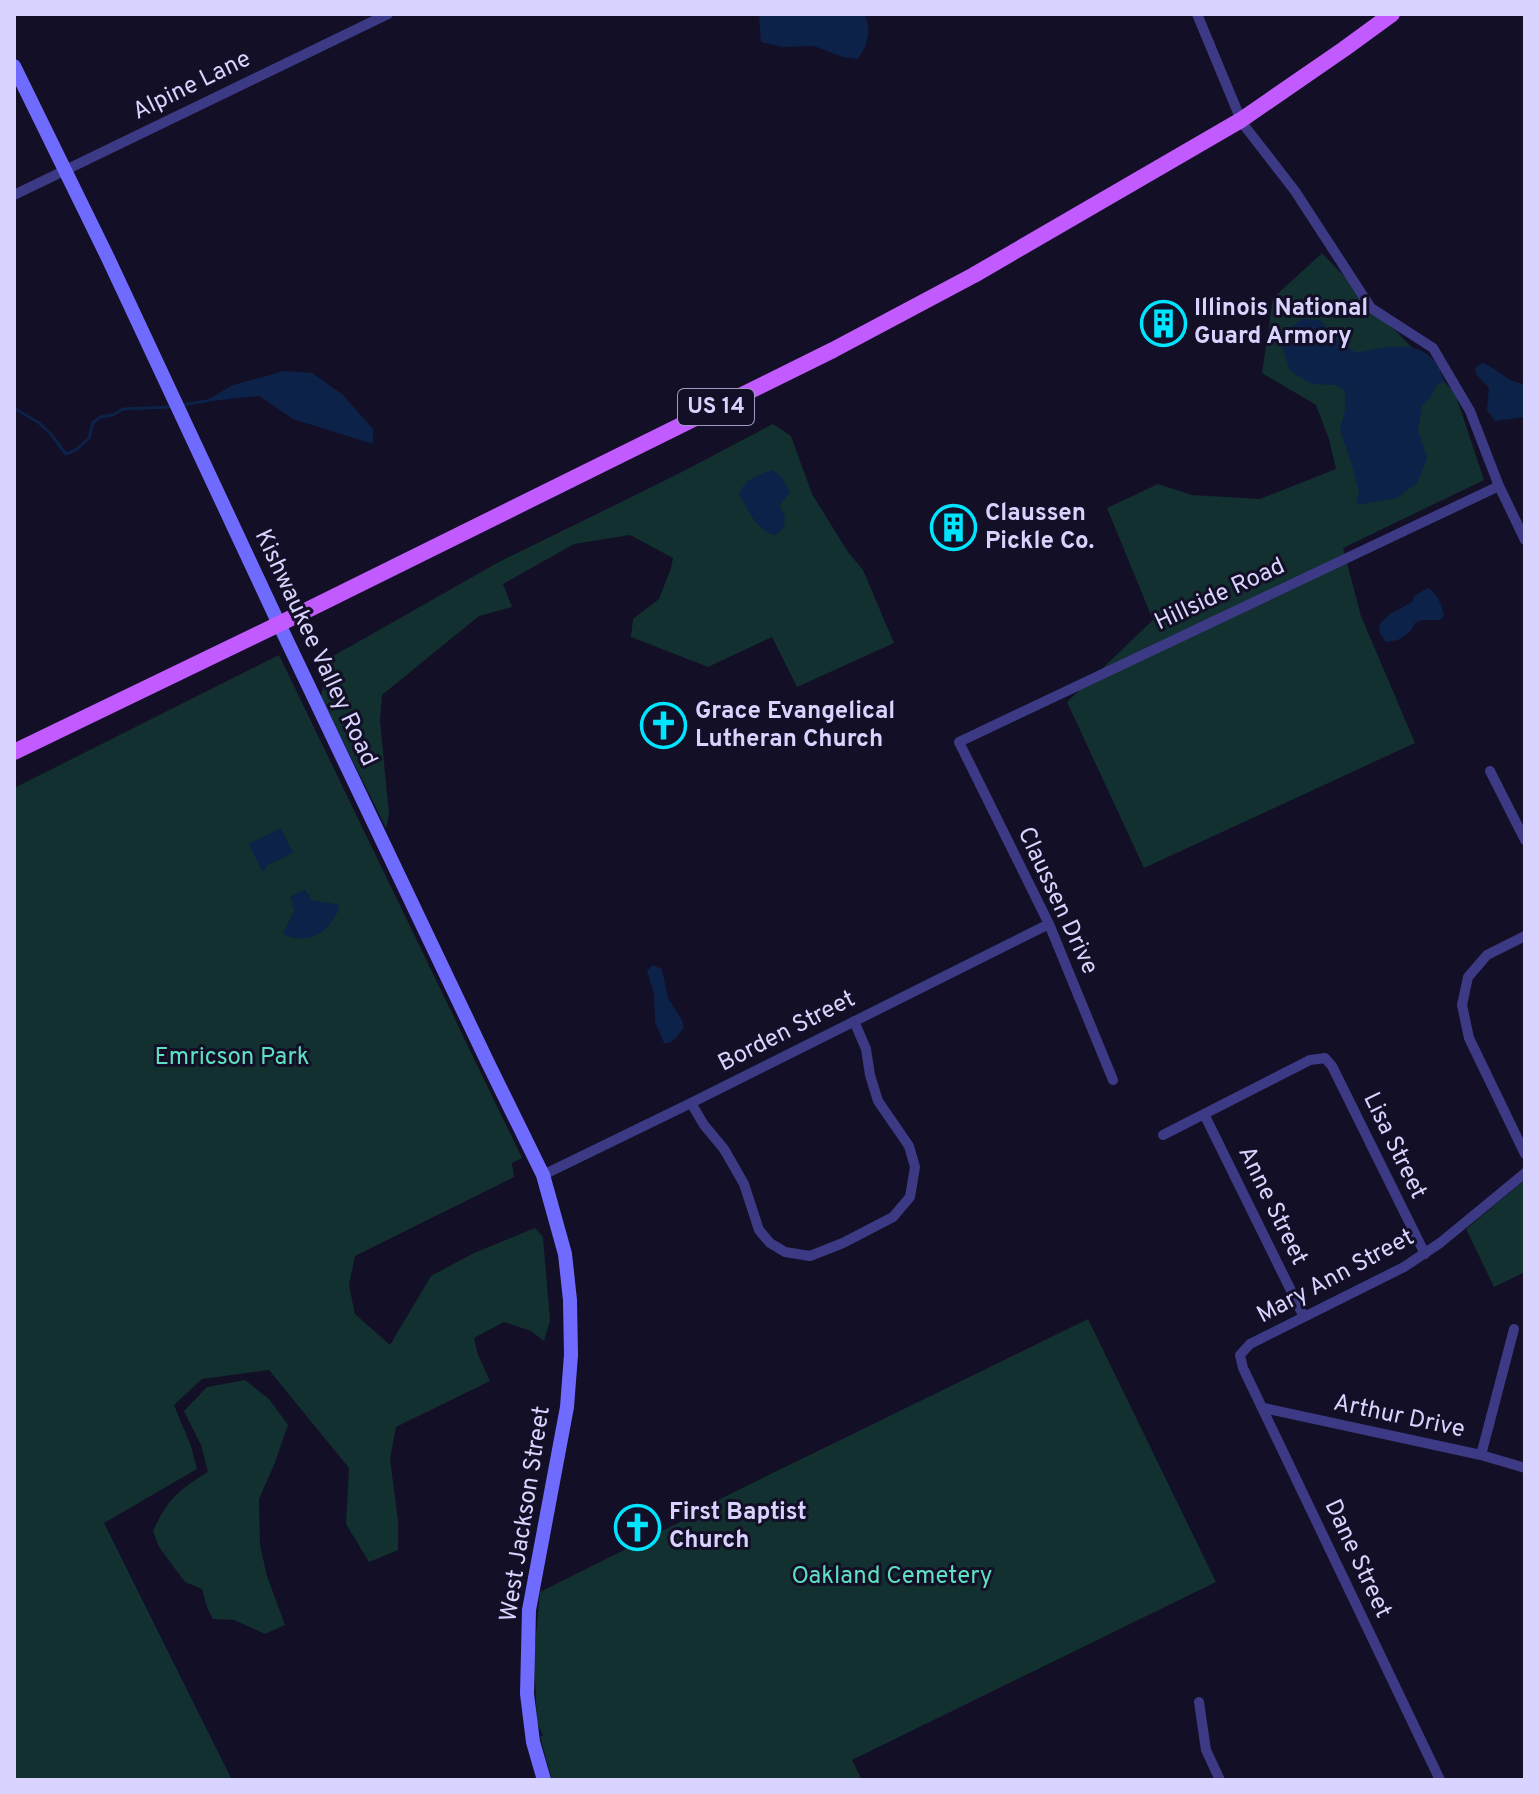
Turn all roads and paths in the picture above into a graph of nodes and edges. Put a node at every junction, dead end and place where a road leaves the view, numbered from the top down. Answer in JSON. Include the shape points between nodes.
{"nodes":[{"id":1,"x":388,"y":14,"type":"edge"},
{"id":2,"x":1197,"y":14,"type":"edge"},
{"id":3,"x":1392,"y":14,"type":"edge"},
{"id":4,"x":14,"y":66,"type":"edge"},
{"id":5,"x":1241,"y":120,"type":"junction"},
{"id":6,"x":65,"y":169,"type":"junction"},
{"id":7,"x":14,"y":195,"type":"edge"},
{"id":8,"x":1499,"y":486,"type":"junction"},
{"id":9,"x":1525,"y":540,"type":"edge"},
{"id":10,"x":279,"y":624,"type":"junction"},
{"id":11,"x":959,"y":742,"type":"joint"},
{"id":12,"x":14,"y":752,"type":"edge"},
{"id":13,"x":1490,"y":771,"type":"dead end"},
{"id":14,"x":1525,"y":840,"type":"edge"},
{"id":15,"x":1049,"y":924,"type":"junction"},
{"id":16,"x":1525,"y":936,"type":"edge"},
{"id":17,"x":854,"y":1021,"type":"junction"},
{"id":18,"x":1113,"y":1080,"type":"dead end"},
{"id":19,"x":691,"y":1103,"type":"junction"},
{"id":20,"x":1204,"y":1114,"type":"junction"},
{"id":21,"x":1163,"y":1135,"type":"dead end"},
{"id":22,"x":1525,"y":1154,"type":"edge"},
{"id":23,"x":1525,"y":1173,"type":"edge"},
{"id":24,"x":543,"y":1175,"type":"junction"},
{"id":25,"x":565,"y":1254,"type":"joint"},
{"id":26,"x":1425,"y":1254,"type":"junction"},
{"id":27,"x":1304,"y":1317,"type":"junction"},
{"id":28,"x":1514,"y":1329,"type":"dead end"},
{"id":29,"x":1240,"y":1355,"type":"joint"},
{"id":30,"x":1264,"y":1408,"type":"junction"},
{"id":31,"x":1481,"y":1455,"type":"junction"},
{"id":32,"x":1525,"y":1468,"type":"edge"},
{"id":33,"x":1199,"y":1702,"type":"dead end"},
{"id":34,"x":544,"y":1780,"type":"edge"},
{"id":35,"x":1220,"y":1780,"type":"edge"},
{"id":36,"x":1440,"y":1780,"type":"edge"}],
"edges":[{"from":1,"to":6,"type":"street","name":"Alpine Lane"},
{"from":2,"to":5,"type":"street"},
{"from":3,"to":5,"type":"main road","number":"US 14"},
{"from":4,"to":6,"type":"street","name":"Kishwaukee Valley Road"},
{"from":5,"to":8,"type":"street","via":[[1295,191],[1371,308],[1433,348],[1470,411]]},
{"from":5,"to":10,"type":"main road","number":"US 14","via":[[847,342]]},
{"from":6,"to":7,"type":"street","name":"Alpine Lane"},
{"from":6,"to":10,"type":"street","name":"Kishwaukee Valley Road"},
{"from":8,"to":9,"type":"street"},
{"from":8,"to":11,"type":"street","name":"Hillside Road"},
{"from":10,"to":12,"type":"main road","number":"US 14"},
{"from":10,"to":24,"type":"street","name":"Kishwaukee Valley Road"},
{"from":11,"to":15,"type":"street","name":"Claussen Drive"},
{"from":13,"to":14,"type":"street"},
{"from":15,"to":17,"type":"street","name":"Borden Street"},
{"from":15,"to":18,"type":"street","name":"Claussen Drive"},
{"from":16,"to":22,"type":"street","via":[[1487,955],[1468,977],[1462,1005],[1469,1038]]},
{"from":17,"to":19,"type":"street","name":"Borden Street"},
{"from":17,"to":19,"type":"street","via":[[878,1101],[909,1146],[915,1167],[910,1197],[893,1217],[843,1243],[810,1256],[770,1243],[759,1230],[744,1184]]},
{"from":19,"to":24,"type":"street","name":"Borden Street"},
{"from":20,"to":21,"type":"street"},
{"from":20,"to":26,"type":"street","name":"Lisa Street","via":[[1310,1060],[1325,1058]]},
{"from":20,"to":27,"type":"street","name":"Anne Street"},
{"from":23,"to":26,"type":"street","name":"Mary Ann Street"},
{"from":24,"to":25,"type":"street","name":"Kishwaukee Valley Road"},
{"from":25,"to":34,"type":"street","name":"West Jackson Street","via":[[571,1355],[567,1407],[529,1610],[527,1654],[533,1742]]},
{"from":26,"to":27,"type":"street","name":"Mary Ann Street"},
{"from":27,"to":29,"type":"street","name":"Mary Ann Street","via":[[1250,1344]]},
{"from":28,"to":31,"type":"street"},
{"from":29,"to":30,"type":"street","name":"Dane Street"},
{"from":30,"to":31,"type":"street","name":"Arthur Drive"},
{"from":30,"to":36,"type":"street","name":"Dane Street"},
{"from":31,"to":32,"type":"street","name":"Arthur Drive"},
{"from":33,"to":35,"type":"street","via":[[1206,1750]]}]}
